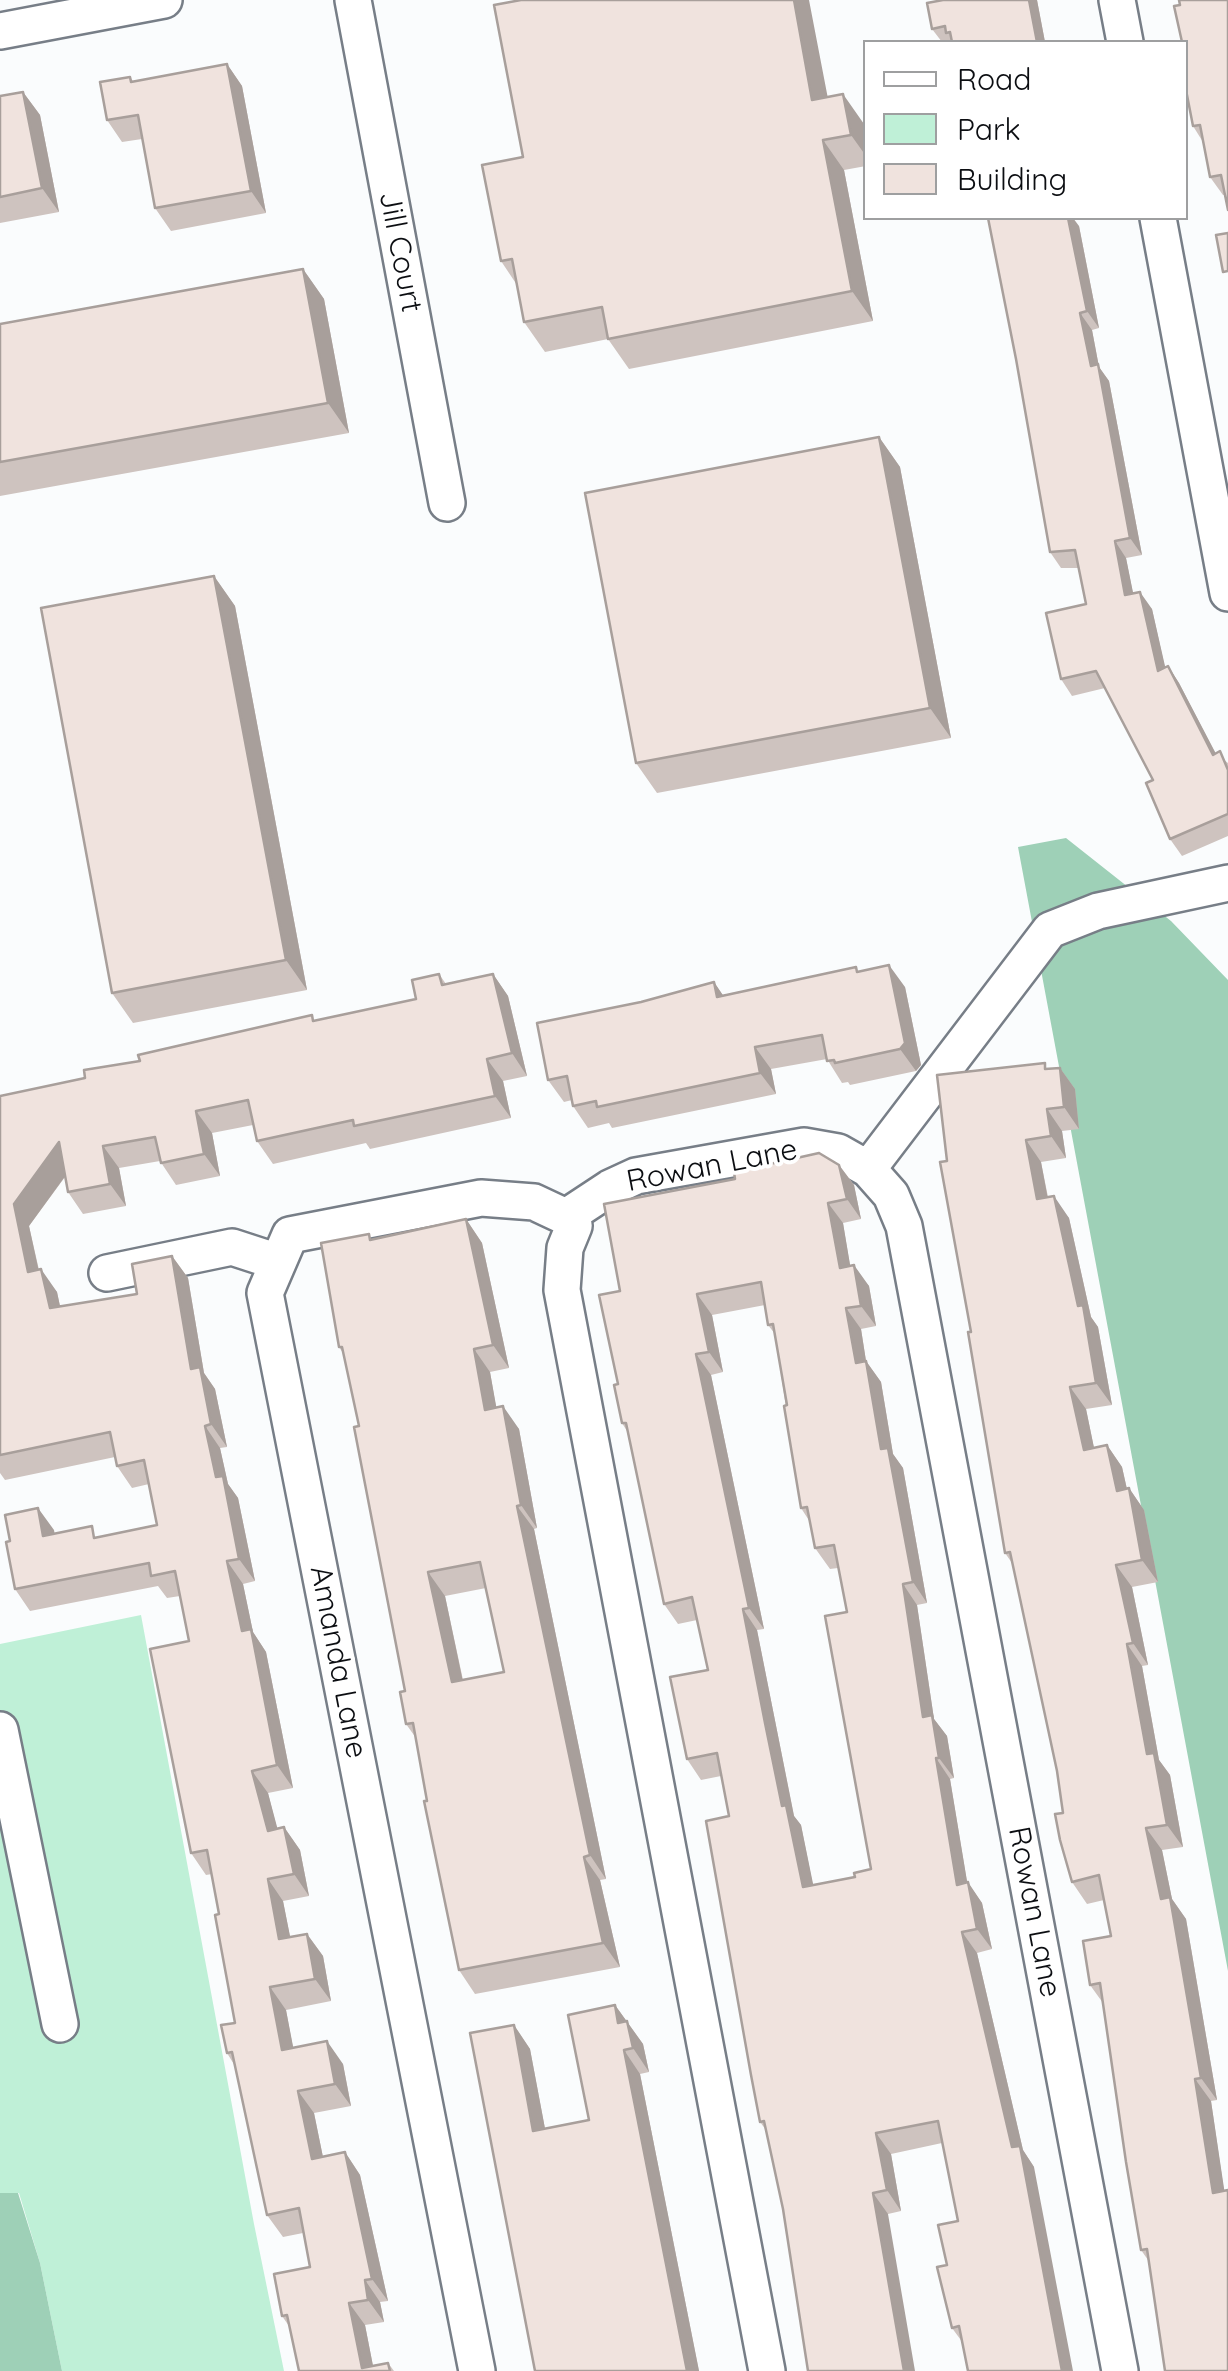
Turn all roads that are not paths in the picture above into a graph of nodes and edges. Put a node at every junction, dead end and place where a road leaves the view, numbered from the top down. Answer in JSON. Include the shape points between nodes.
{"nodes":[{"id":1,"x":164,"y":0,"type":"edge"},
{"id":2,"x":353,"y":0,"type":"edge"},
{"id":3,"x":1117,"y":0,"type":"edge"},
{"id":4,"x":0,"y":31,"type":"edge"},
{"id":5,"x":1125,"y":40,"type":"edge"},
{"id":6,"x":1158,"y":220,"type":"edge"},
{"id":7,"x":447,"y":503,"type":"dead end"},
{"id":8,"x":1228,"y":593,"type":"edge"},
{"id":9,"x":1228,"y":882,"type":"edge"},
{"id":10,"x":868,"y":1169,"type":"junction"},
{"id":11,"x":566,"y":1218,"type":"junction"},
{"id":12,"x":278,"y":1262,"type":"junction"},
{"id":13,"x":106,"y":1273,"type":"dead end"},
{"id":14,"x":0,"y":1730,"type":"edge"},
{"id":15,"x":60,"y":2024,"type":"dead end"},
{"id":16,"x":477,"y":2371,"type":"edge"},
{"id":17,"x":767,"y":2371,"type":"edge"},
{"id":18,"x":1120,"y":2371,"type":"edge"}],
"edges":[{"from":1,"to":4,"type":"street"},
{"from":2,"to":7,"type":"street","name":"Jill Court"},
{"from":3,"to":5,"type":"street"},
{"from":6,"to":8,"type":"street"},
{"from":9,"to":10,"type":"street","via":[[1050,930]]},
{"from":10,"to":11,"type":"street","name":"Rowan Lane","via":[[838,1152],[783,1148],[636,1176]]},
{"from":10,"to":18,"type":"street","name":"Rowan Lane","via":[[891,1195],[904,1226]]},
{"from":11,"to":12,"type":"street","via":[[534,1202],[480,1198],[290,1234]]},
{"from":11,"to":17,"type":"street","via":[[574,1226],[562,1290]]},
{"from":12,"to":13,"type":"street","via":[[232,1247]]},
{"from":12,"to":16,"type":"street","name":"Amanda Lane","via":[[265,1293]]},
{"from":14,"to":15,"type":"street"}]}
